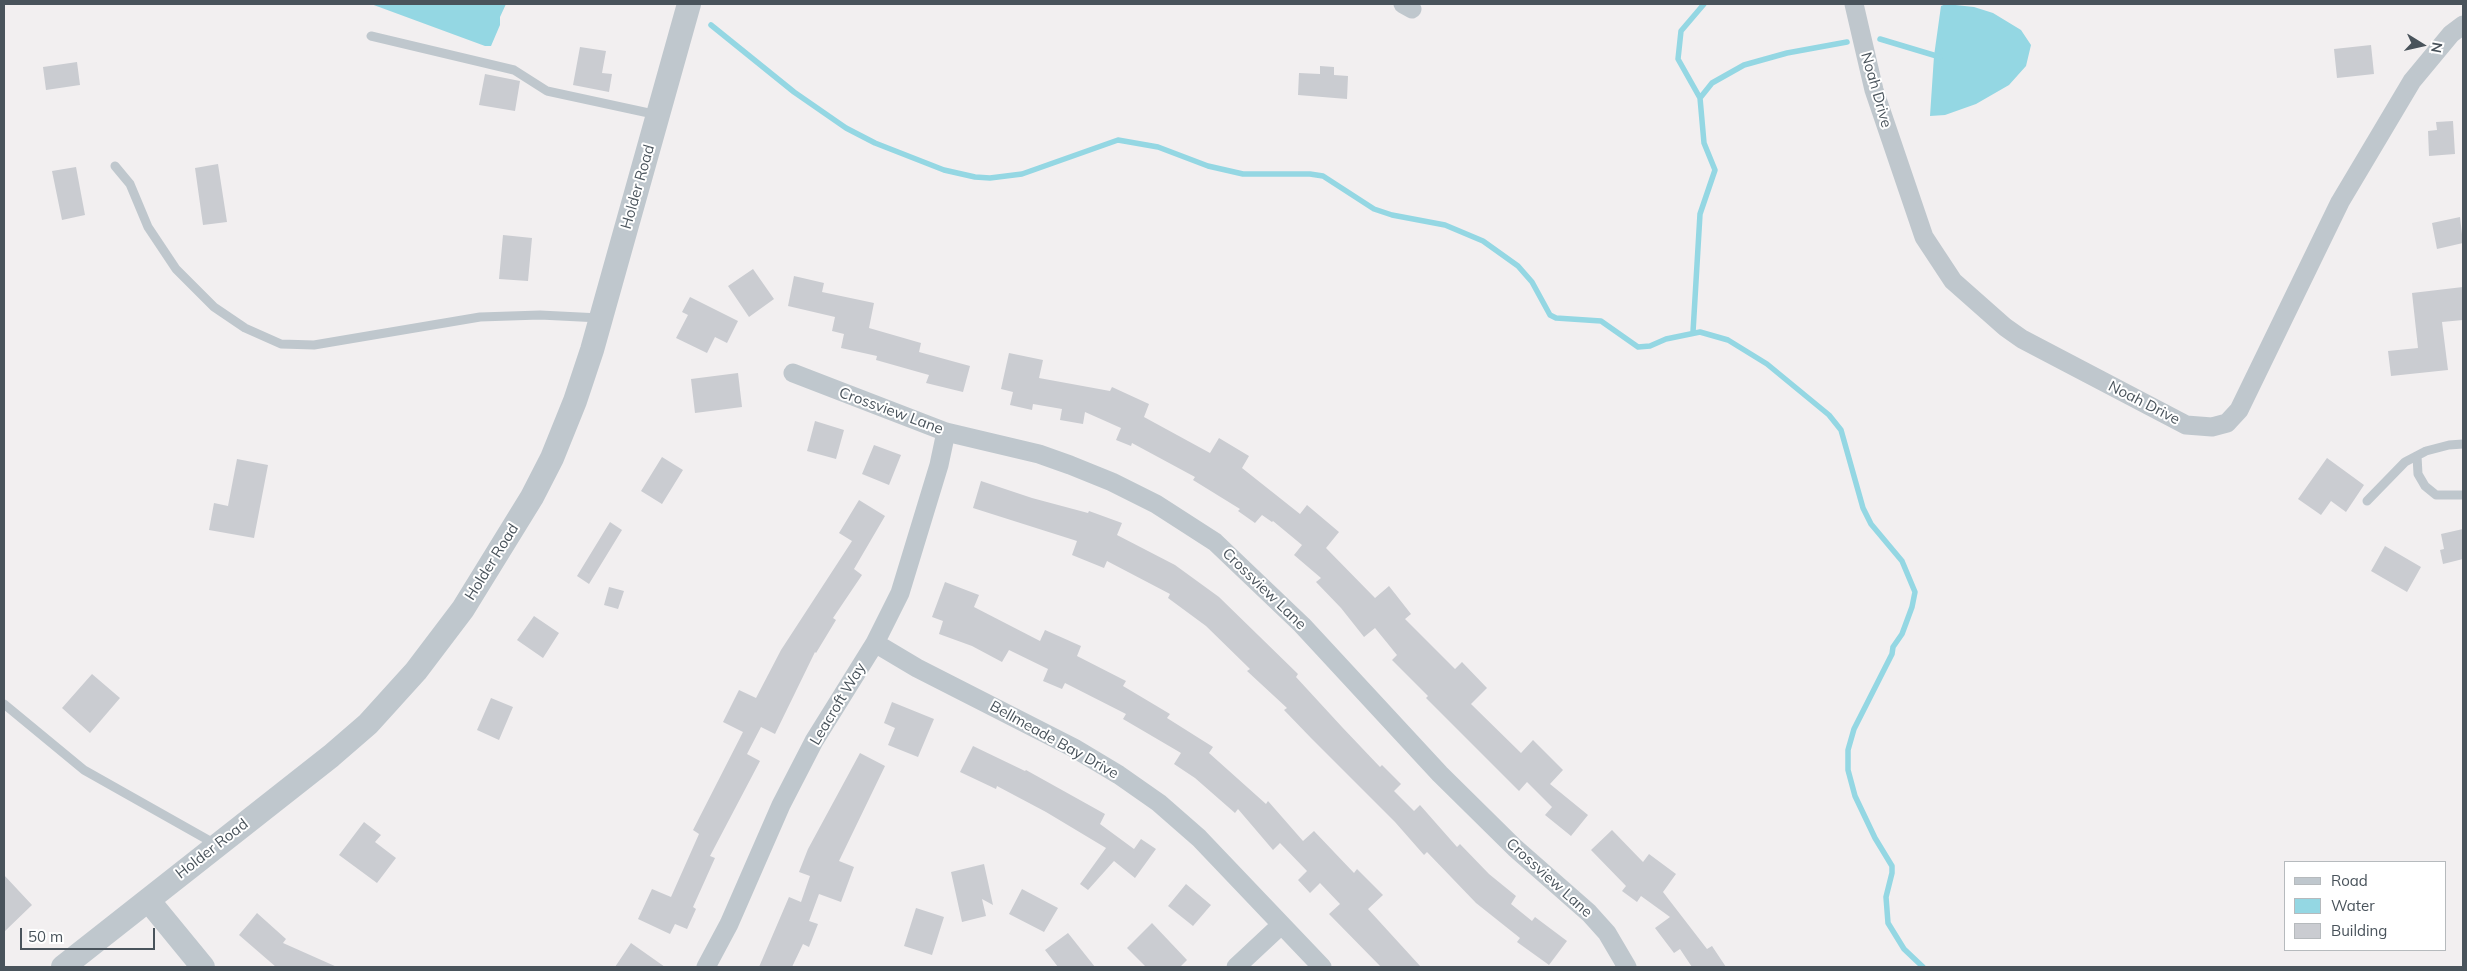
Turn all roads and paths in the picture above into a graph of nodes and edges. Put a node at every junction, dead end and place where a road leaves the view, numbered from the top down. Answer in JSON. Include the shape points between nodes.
{"nodes":[{"id":1,"x":689,"y":4,"type":"edge"},
{"id":2,"x":1854,"y":4,"type":"edge"},
{"id":3,"x":2463,"y":25,"type":"edge"},
{"id":4,"x":371,"y":36,"type":"dead end"},
{"id":5,"x":658,"y":115,"type":"junction"},
{"id":6,"x":115,"y":166,"type":"dead end"},
{"id":7,"x":601,"y":318,"type":"junction"},
{"id":8,"x":793,"y":373,"type":"dead end"},
{"id":9,"x":946,"y":432,"type":"junction"},
{"id":10,"x":2463,"y":444,"type":"edge"},
{"id":11,"x":2417,"y":456,"type":"junction"},
{"id":12,"x":2463,"y":495,"type":"edge"},
{"id":13,"x":2368,"y":501,"type":"dead end"},
{"id":14,"x":875,"y":644,"type":"junction"},
{"id":15,"x":4,"y":704,"type":"edge"},
{"id":16,"x":217,"y":845,"type":"junction"},
{"id":17,"x":148,"y":900,"type":"junction"},
{"id":18,"x":1281,"y":924,"type":"junction"},
{"id":19,"x":63,"y":967,"type":"edge"},
{"id":20,"x":203,"y":967,"type":"edge"},
{"id":21,"x":706,"y":967,"type":"edge"},
{"id":22,"x":1236,"y":967,"type":"edge"},
{"id":23,"x":1322,"y":967,"type":"edge"},
{"id":24,"x":1627,"y":967,"type":"edge"}],
"edges":[{"from":1,"to":5,"type":"street","name":"Holder Road"},
{"from":2,"to":3,"type":"street","name":"Noah Drive","via":[[1874,90],[1924,237],[1954,281],[2022,339],[2186,424],[2212,427],[2227,423],[2239,410],[2340,202],[2412,81],[2451,34]]},
{"from":4,"to":5,"type":"lane","via":[[514,70],[547,91]]},
{"from":5,"to":7,"type":"street","name":"Holder Road"},
{"from":6,"to":7,"type":"lane","via":[[130,184],[148,227],[176,269],[214,306],[245,328],[281,344],[314,345],[480,317]]},
{"from":7,"to":16,"type":"street","name":"Holder Road","via":[[575,401],[552,458],[463,609],[416,671],[368,724]]},
{"from":8,"to":9,"type":"street","name":"Crossview Lane"},
{"from":9,"to":14,"type":"street","name":"Leacroft Way","via":[[900,593]]},
{"from":9,"to":24,"type":"street","name":"Crossview Lane","via":[[1039,454],[1078,468],[1156,504],[1215,542],[1302,625],[1454,788],[1515,848],[1589,913],[1607,933]]},
{"from":10,"to":11,"type":"lane","via":[[2449,445]]},
{"from":11,"to":12,"type":"lane","via":[[2418,474],[2425,486],[2436,495]]},
{"from":11,"to":13,"type":"lane","via":[[2405,462]]},
{"from":14,"to":18,"type":"street","name":"Bellmeade Bay Drive","via":[[1119,774],[1159,803],[1198,838]]},
{"from":14,"to":21,"type":"street","name":"Leacroft Way","via":[[814,741]]},
{"from":15,"to":16,"type":"lane","via":[[84,770]]},
{"from":16,"to":17,"type":"street","name":"Holder Road"},
{"from":17,"to":19,"type":"street","name":"Holder Road"},
{"from":17,"to":20,"type":"street"},
{"from":18,"to":22,"type":"street"},
{"from":18,"to":23,"type":"street","name":"Bellmeade Bay Drive"}]}
